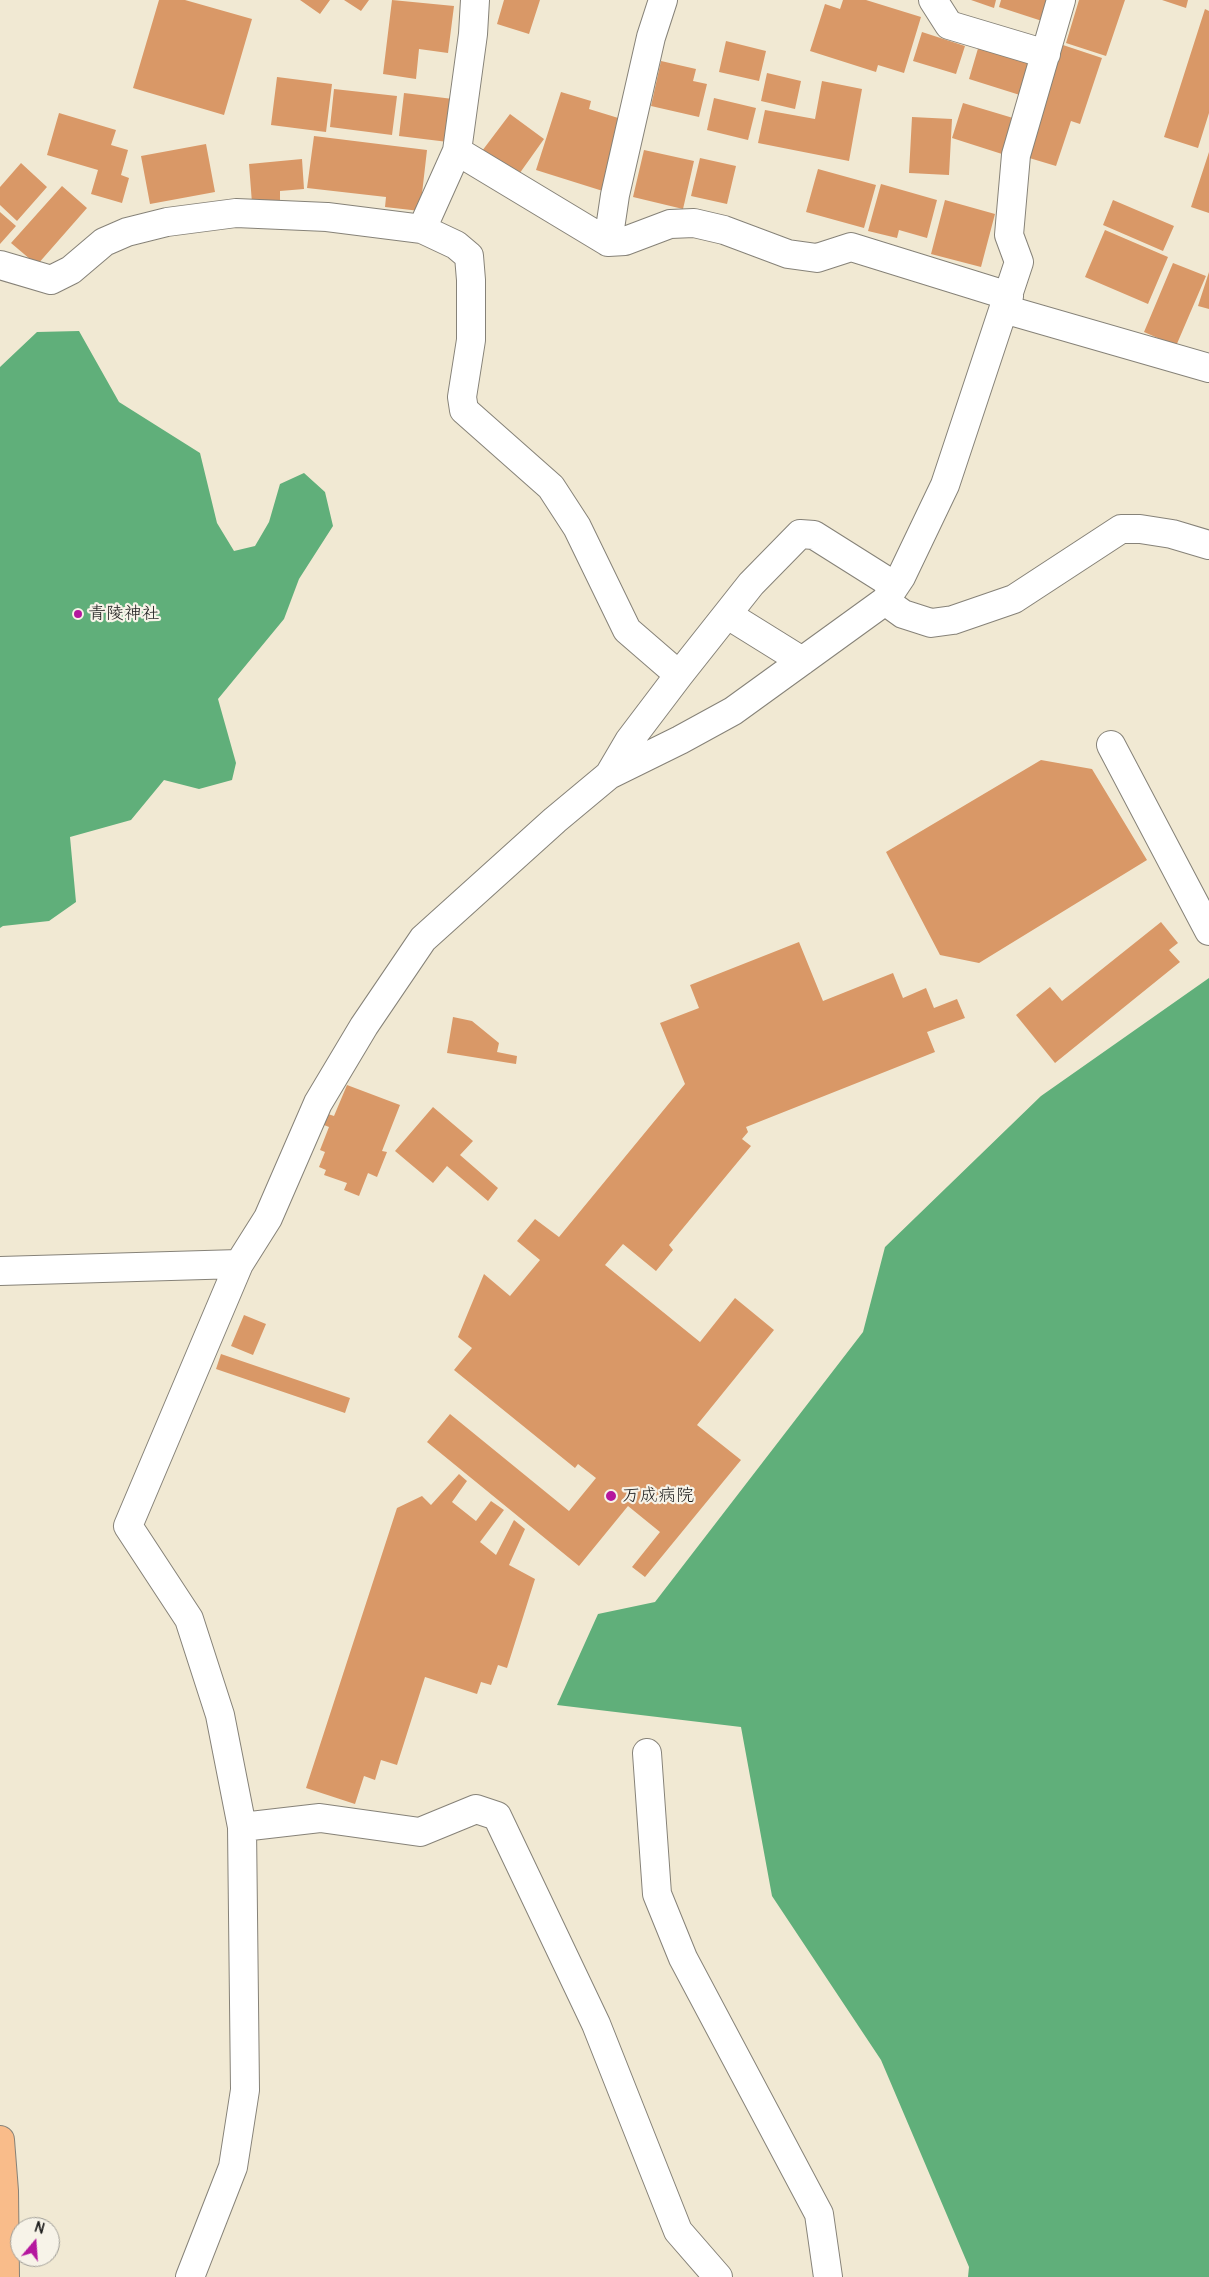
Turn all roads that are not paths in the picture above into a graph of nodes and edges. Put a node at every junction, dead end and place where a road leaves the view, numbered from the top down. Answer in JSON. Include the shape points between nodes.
{"nodes":[{"id":1,"x":475,"y":0,"type":"edge"},
{"id":2,"x":662,"y":0,"type":"edge"},
{"id":3,"x":933,"y":0,"type":"edge"},
{"id":4,"x":1061,"y":0,"type":"edge"},
{"id":5,"x":1046,"y":54,"type":"junction"},
{"id":6,"x":457,"y":150,"type":"junction"},
{"id":7,"x":422,"y":229,"type":"junction"},
{"id":8,"x":608,"y":242,"type":"junction"},
{"id":9,"x":0,"y":264,"type":"edge"},
{"id":10,"x":1006,"y":303,"type":"junction"},
{"id":11,"x":1209,"y":368,"type":"edge"},
{"id":12,"x":1209,"y":545,"type":"edge"},
{"id":13,"x":890,"y":593,"type":"junction"},
{"id":14,"x":728,"y":615,"type":"junction"},
{"id":15,"x":802,"y":661,"type":"junction"},
{"id":16,"x":678,"y":675,"type":"junction"},
{"id":17,"x":1111,"y":745,"type":"dead end"},
{"id":18,"x":609,"y":776,"type":"junction"},
{"id":19,"x":1209,"y":931,"type":"edge"},
{"id":20,"x":240,"y":1264,"type":"junction"},
{"id":21,"x":0,"y":1272,"type":"edge"},
{"id":22,"x":647,"y":1752,"type":"dead end"},
{"id":23,"x":242,"y":1827,"type":"junction"},
{"id":24,"x":0,"y":2140,"type":"edge"},
{"id":25,"x":5,"y":2277,"type":"edge"},
{"id":26,"x":190,"y":2277,"type":"edge"},
{"id":27,"x":718,"y":2277,"type":"edge"},
{"id":28,"x":828,"y":2277,"type":"edge"}],
"edges":[{"from":1,"to":6,"type":"street"},
{"from":2,"to":8,"type":"street","via":[[615,194]]},
{"from":3,"to":5,"type":"street","via":[[949,25]]},
{"from":4,"to":5,"type":"street"},
{"from":5,"to":10,"type":"street","via":[[1016,155],[1009,235],[1018,262]]},
{"from":6,"to":7,"type":"street"},
{"from":6,"to":8,"type":"street"},
{"from":7,"to":9,"type":"street","via":[[327,217],[236,213],[167,222],[127,232],[104,242],[71,270],[51,280]]},
{"from":7,"to":16,"type":"street","via":[[456,245],[469,256],[471,340],[462,397],[464,410],[551,487],[577,527],[627,630]]},
{"from":8,"to":10,"type":"street","via":[[625,240],[670,224],[694,223],[724,230],[788,254],[817,258],[851,247]]},
{"from":10,"to":11,"type":"street"},
{"from":10,"to":13,"type":"street","via":[[945,485]]},
{"from":12,"to":13,"type":"street","via":[[1172,534],[1121,529],[1014,599],[953,620],[931,623],[903,614]]},
{"from":13,"to":14,"type":"street","via":[[814,535],[800,534],[751,584]]},
{"from":13,"to":15,"type":"street"},
{"from":14,"to":15,"type":"street"},
{"from":14,"to":16,"type":"street"},
{"from":15,"to":18,"type":"street","via":[[733,711]]},
{"from":16,"to":18,"type":"street","via":[[629,741]]},
{"from":17,"to":19,"type":"street"},
{"from":18,"to":20,"type":"street","via":[[555,820],[424,939],[364,1026],[318,1103],[268,1218]]},
{"from":20,"to":21,"type":"street"},
{"from":20,"to":23,"type":"street","via":[[128,1526],[189,1619],[220,1714]]},
{"from":22,"to":28,"type":"street","via":[[657,1894],[682,1958],[819,2214]]},
{"from":23,"to":26,"type":"street","via":[[245,2090],[232,2167]]},
{"from":23,"to":27,"type":"street","via":[[320,1818],[420,1832],[476,1809],[497,1816],[596,2024],[678,2232]]},
{"from":24,"to":25,"type":"highway"}]}
